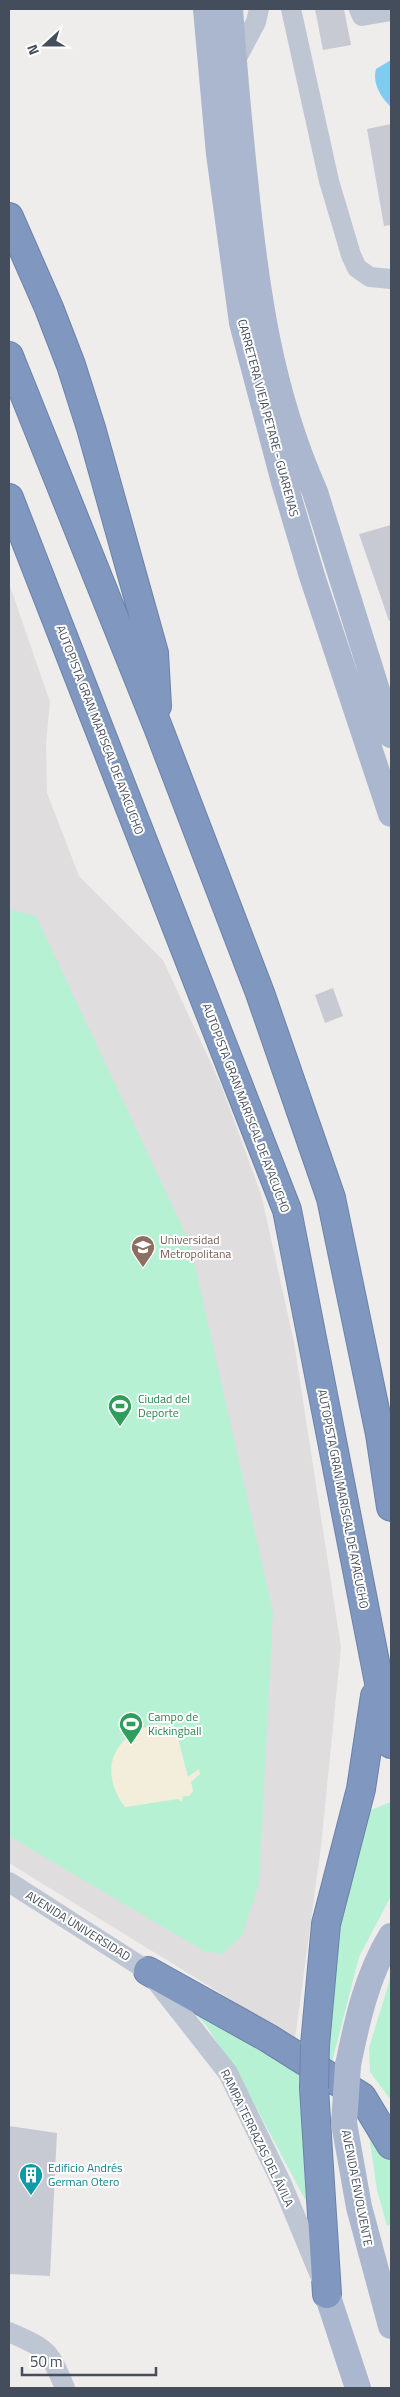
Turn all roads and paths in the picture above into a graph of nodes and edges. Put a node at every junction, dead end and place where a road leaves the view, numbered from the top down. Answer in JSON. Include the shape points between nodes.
{"nodes":[{"id":1,"x":206,"y":9,"type":"edge"},
{"id":2,"x":230,"y":9,"type":"edge"},
{"id":3,"x":259,"y":9,"type":"edge"},
{"id":4,"x":291,"y":9,"type":"edge"},
{"id":5,"x":359,"y":9,"type":"edge"},
{"id":6,"x":391,"y":11,"type":"edge"},
{"id":7,"x":234,"y":65,"type":"junction"},
{"id":8,"x":9,"y":217,"type":"edge"},
{"id":9,"x":391,"y":279,"type":"edge"},
{"id":10,"x":9,"y":356,"type":"edge"},
{"id":11,"x":9,"y":498,"type":"edge"},
{"id":12,"x":384,"y":689,"type":"edge"},
{"id":13,"x":158,"y":727,"type":"junction"},
{"id":14,"x":391,"y":735,"type":"edge"},
{"id":15,"x":391,"y":814,"type":"edge"},
{"id":16,"x":391,"y":1507,"type":"edge"},
{"id":17,"x":377,"y":1678,"type":"junction"},
{"id":18,"x":391,"y":1744,"type":"edge"},
{"id":19,"x":9,"y":1882,"type":"edge"},
{"id":20,"x":391,"y":1936,"type":"edge"},
{"id":21,"x":148,"y":1971,"type":"junction"},
{"id":22,"x":391,"y":2145,"type":"edge"},
{"id":23,"x":327,"y":2294,"type":"junction"},
{"id":24,"x":391,"y":2326,"type":"edge"},
{"id":25,"x":9,"y":2332,"type":"edge"},
{"id":26,"x":65,"y":2388,"type":"edge"},
{"id":27,"x":358,"y":2388,"type":"edge"}],
"edges":[{"from":1,"to":15,"type":"main road","name":"CARRETERA VIEJA PETARE - GUARENAS","via":[[219,154],[242,323],[312,576]]},
{"from":2,"to":7,"type":"main road","name":"CARRETERA VIEJA PETARE - GUARENAS"},
{"from":3,"to":7,"type":"street","via":[[256,22]]},
{"from":4,"to":9,"type":"street","via":[[329,182],[351,256],[358,268],[370,277]]},
{"from":5,"to":6,"type":"street","via":[[362,16],[368,17]]},
{"from":7,"to":12,"type":"main road","name":"CARRETERA VIEJA PETARE - GUARENAS","via":[[252,246],[273,374],[299,457],[315,492]]},
{"from":8,"to":13,"type":"highway","via":[[49,308],[91,428],[154,653]]},
{"from":10,"to":13,"type":"highway"},
{"from":11,"to":17,"type":"highway","name":"AUTOPISTA GRAN MARISCAL DE AYACUCHO","via":[[287,1210]]},
{"from":12,"to":14,"type":"main road","name":"CARRETERA VIEJA PETARE - GUARENAS"},
{"from":13,"to":16,"type":"highway","via":[[260,993],[331,1198],[380,1434]]},
{"from":17,"to":18,"type":"highway","name":"AUTOPISTA GRAN MARISCAL DE AYACUCHO"},
{"from":17,"to":23,"type":"highway","bridge":true,"via":[[361,1789],[326,1924],[315,2045],[314,2088]]},
{"from":19,"to":21,"type":"street","name":"AVENIDA UNIVERSIDAD"},
{"from":20,"to":24,"type":"main road","name":"AVENIDA ENVOLVENTE","bridge":true,"via":[[374,1970],[357,2018],[348,2066],[344,2123],[359,2207]]},
{"from":21,"to":22,"type":"highway","via":[[268,2038],[362,2097]]},
{"from":21,"to":23,"type":"street","name":"RAMPA TERRAZAS DEL ÁVILA","via":[[228,2072],[282,2184]]},
{"from":23,"to":27,"type":"main road"},
{"from":25,"to":26,"type":"street","via":[[47,2352]]}]}
